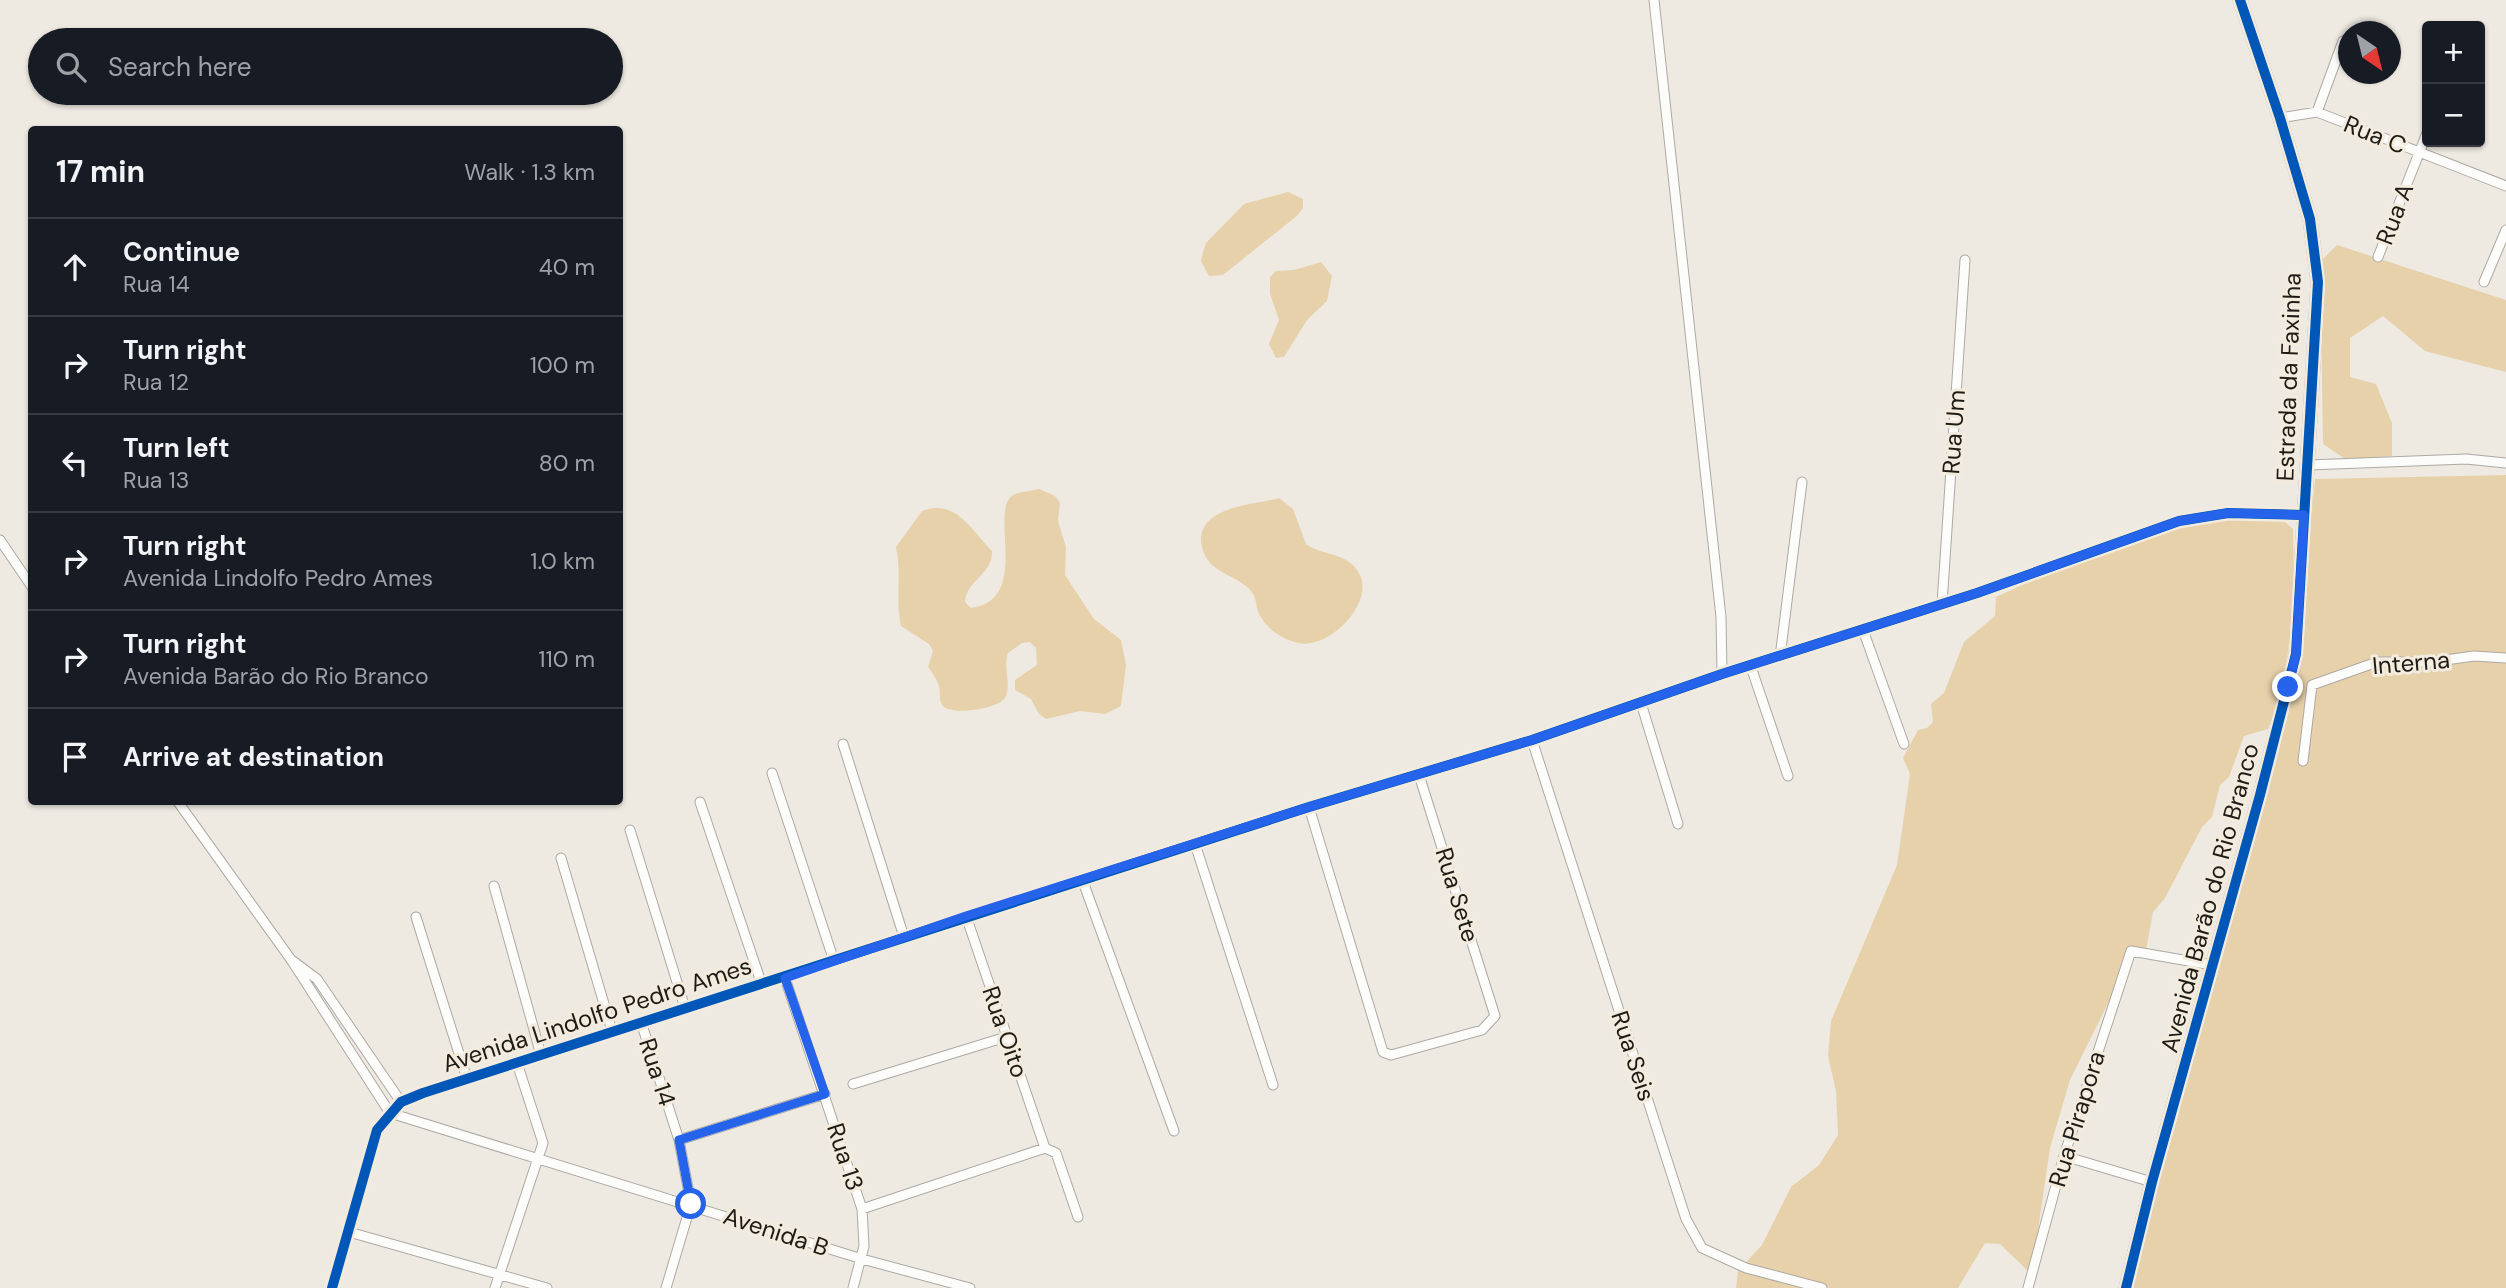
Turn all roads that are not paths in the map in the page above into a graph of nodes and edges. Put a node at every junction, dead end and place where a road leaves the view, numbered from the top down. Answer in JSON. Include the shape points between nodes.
{"nodes":[{"id":1,"x":1654,"y":0,"type":"edge"},
{"id":2,"x":2240,"y":0,"type":"edge"},
{"id":3,"x":2338,"y":55,"type":"edge"},
{"id":4,"x":2318,"y":112,"type":"junction"},
{"id":5,"x":2280,"y":118,"type":"junction"},
{"id":6,"x":2422,"y":146,"type":"edge"},
{"id":7,"x":2419,"y":153,"type":"junction"},
{"id":8,"x":2506,"y":186,"type":"edge"},
{"id":9,"x":2506,"y":230,"type":"edge"},
{"id":10,"x":2378,"y":257,"type":"dead end"},
{"id":11,"x":1965,"y":260,"type":"dead end"},
{"id":12,"x":2484,"y":282,"type":"dead end"},
{"id":13,"x":2506,"y":463,"type":"edge"},
{"id":14,"x":2308,"y":465,"type":"junction"},
{"id":15,"x":1802,"y":482,"type":"dead end"},
{"id":16,"x":2304,"y":515,"type":"junction"},
{"id":17,"x":0,"y":540,"type":"edge"},
{"id":18,"x":28,"y":581,"type":"edge"},
{"id":19,"x":1942,"y":604,"type":"junction"},
{"id":20,"x":1863,"y":630,"type":"junction"},
{"id":21,"x":1780,"y":657,"type":"junction"},
{"id":22,"x":2506,"y":658,"type":"edge"},
{"id":23,"x":1751,"y":667,"type":"junction"},
{"id":24,"x":1722,"y":674,"type":"junction"},
{"id":25,"x":1641,"y":704,"type":"junction"},
{"id":26,"x":1532,"y":740,"type":"junction"},
{"id":27,"x":843,"y":744,"type":"dead end"},
{"id":28,"x":1904,"y":744,"type":"dead end"},
{"id":29,"x":2303,"y":761,"type":"dead end"},
{"id":30,"x":772,"y":773,"type":"dead end"},
{"id":31,"x":1419,"y":775,"type":"junction"},
{"id":32,"x":1788,"y":776,"type":"dead end"},
{"id":33,"x":700,"y":802,"type":"dead end"},
{"id":34,"x":180,"y":805,"type":"edge"},
{"id":35,"x":1309,"y":807,"type":"junction"},
{"id":36,"x":1678,"y":824,"type":"dead end"},
{"id":37,"x":630,"y":830,"type":"dead end"},
{"id":38,"x":1195,"y":844,"type":"junction"},
{"id":39,"x":561,"y":858,"type":"dead end"},
{"id":40,"x":1082,"y":879,"type":"junction"},
{"id":41,"x":494,"y":886,"type":"dead end"},
{"id":42,"x":966,"y":916,"type":"junction"},
{"id":43,"x":416,"y":917,"type":"dead end"},
{"id":44,"x":904,"y":937,"type":"junction"},
{"id":45,"x":292,"y":961,"type":"junction"},
{"id":46,"x":834,"y":961,"type":"junction"},
{"id":47,"x":2212,"y":965,"type":"junction"},
{"id":48,"x":785,"y":978,"type":"junction"},
{"id":49,"x":762,"y":985,"type":"junction"},
{"id":50,"x":685,"y":1008,"type":"junction"},
{"id":51,"x":641,"y":1022,"type":"junction"},
{"id":52,"x":612,"y":1031,"type":"junction"},
{"id":53,"x":1006,"y":1037,"type":"junction"},
{"id":54,"x":541,"y":1055,"type":"junction"},
{"id":55,"x":517,"y":1063,"type":"junction"},
{"id":56,"x":467,"y":1079,"type":"junction"},
{"id":57,"x":853,"y":1084,"type":"dead end"},
{"id":58,"x":1273,"y":1085,"type":"dead end"},
{"id":59,"x":825,"y":1094,"type":"junction"},
{"id":60,"x":401,"y":1102,"type":"junction"},
{"id":61,"x":390,"y":1114,"type":"junction"},
{"id":62,"x":1174,"y":1131,"type":"dead end"},
{"id":63,"x":679,"y":1140,"type":"junction"},
{"id":64,"x":1045,"y":1148,"type":"junction"},
{"id":65,"x":2064,"y":1156,"type":"junction"},
{"id":66,"x":540,"y":1159,"type":"junction"},
{"id":67,"x":2152,"y":1182,"type":"junction"},
{"id":68,"x":691,"y":1204,"type":"junction"},
{"id":69,"x":862,"y":1209,"type":"junction"},
{"id":70,"x":1078,"y":1217,"type":"dead end"},
{"id":71,"x":349,"y":1231,"type":"junction"},
{"id":72,"x":862,"y":1259,"type":"junction"},
{"id":73,"x":499,"y":1274,"type":"junction"},
{"id":74,"x":332,"y":1288,"type":"edge"},
{"id":75,"x":495,"y":1288,"type":"edge"},
{"id":76,"x":547,"y":1288,"type":"edge"},
{"id":77,"x":666,"y":1288,"type":"edge"},
{"id":78,"x":853,"y":1288,"type":"edge"},
{"id":79,"x":970,"y":1288,"type":"edge"},
{"id":80,"x":1822,"y":1288,"type":"edge"},
{"id":81,"x":2028,"y":1288,"type":"edge"},
{"id":82,"x":2126,"y":1288,"type":"edge"}],
"edges":[{"from":1,"to":24,"type":"street","via":[[1721,617]]},
{"from":2,"to":5,"type":"street","name":"Estrada da Faxinha"},
{"from":3,"to":4,"type":"street"},
{"from":4,"to":5,"type":"street","name":"Rua C"},
{"from":4,"to":7,"type":"street","name":"Rua C"},
{"from":5,"to":14,"type":"street","name":"Estrada da Faxinha","via":[[2310,219],[2318,282]]},
{"from":6,"to":7,"type":"street","name":"Rua A"},
{"from":7,"to":8,"type":"street","name":"Rua C"},
{"from":7,"to":10,"type":"street","name":"Rua A"},
{"from":9,"to":12,"type":"street"},
{"from":11,"to":19,"type":"street","name":"Rua Um"},
{"from":13,"to":14,"type":"street","via":[[2466,459]]},
{"from":14,"to":16,"type":"street","name":"Estrada da Faxinha"},
{"from":15,"to":21,"type":"street"},
{"from":16,"to":19,"type":"street","name":"Avenida Lindolfo Pedro Ames","via":[[2228,513],[2179,521]]},
{"from":16,"to":47,"type":"street","name":"Avenida Barão do Rio Branco","via":[[2296,654]]},
{"from":17,"to":18,"type":"street"},
{"from":19,"to":20,"type":"street","name":"Avenida Lindolfo Pedro Ames"},
{"from":20,"to":21,"type":"street","name":"Avenida Lindolfo Pedro Ames"},
{"from":20,"to":28,"type":"street"},
{"from":21,"to":23,"type":"street","name":"Avenida Lindolfo Pedro Ames"},
{"from":22,"to":29,"type":"street","name":"Interna","via":[[2377,662],[2312,685]]},
{"from":23,"to":24,"type":"street","name":"Avenida Lindolfo Pedro Ames"},
{"from":23,"to":32,"type":"street"},
{"from":24,"to":25,"type":"street","name":"Avenida Lindolfo Pedro Ames"},
{"from":25,"to":26,"type":"street","name":"Avenida Lindolfo Pedro Ames"},
{"from":25,"to":36,"type":"street"},
{"from":26,"to":31,"type":"street","name":"Avenida Lindolfo Pedro Ames"},
{"from":26,"to":80,"type":"street","name":"Rua Seis","via":[[1686,1219],[1702,1248],[1746,1268]]},
{"from":27,"to":44,"type":"street"},
{"from":30,"to":46,"type":"street"},
{"from":31,"to":35,"type":"street","name":"Avenida Lindolfo Pedro Ames"},
{"from":31,"to":35,"type":"street","name":"Rua Sete","via":[[1495,1016],[1482,1030],[1391,1055],[1382,1052]]},
{"from":33,"to":49,"type":"street"},
{"from":34,"to":45,"type":"street"},
{"from":35,"to":38,"type":"street","name":"Avenida Lindolfo Pedro Ames"},
{"from":37,"to":50,"type":"street"},
{"from":38,"to":40,"type":"street","name":"Avenida Lindolfo Pedro Ames"},
{"from":38,"to":58,"type":"street"},
{"from":39,"to":52,"type":"street"},
{"from":40,"to":42,"type":"street","name":"Avenida Lindolfo Pedro Ames"},
{"from":40,"to":62,"type":"street"},
{"from":41,"to":54,"type":"street"},
{"from":42,"to":44,"type":"street","name":"Avenida Lindolfo Pedro Ames"},
{"from":42,"to":53,"type":"street","name":"Rua Oito"},
{"from":43,"to":56,"type":"street"},
{"from":44,"to":46,"type":"street","name":"Avenida Lindolfo Pedro Ames"},
{"from":45,"to":60,"type":"street","via":[[317,979]]},
{"from":45,"to":61,"type":"street"},
{"from":46,"to":48,"type":"street","name":"Avenida Lindolfo Pedro Ames"},
{"from":47,"to":65,"type":"street","name":"Rua Pirapora","via":[[2132,951]]},
{"from":47,"to":67,"type":"street","name":"Avenida Barão do Rio Branco"},
{"from":48,"to":49,"type":"street","name":"Avenida Lindolfo Pedro Ames"},
{"from":48,"to":59,"type":"street","name":"Rua 13"},
{"from":49,"to":50,"type":"street","name":"Avenida Lindolfo Pedro Ames"},
{"from":50,"to":51,"type":"street","name":"Avenida Lindolfo Pedro Ames"},
{"from":51,"to":52,"type":"street","name":"Avenida Lindolfo Pedro Ames"},
{"from":51,"to":63,"type":"street","name":"Rua 14"},
{"from":52,"to":54,"type":"street","name":"Avenida Lindolfo Pedro Ames"},
{"from":53,"to":57,"type":"street"},
{"from":53,"to":64,"type":"street","name":"Rua Oito"},
{"from":54,"to":55,"type":"street","name":"Avenida Lindolfo Pedro Ames"},
{"from":55,"to":56,"type":"street","name":"Avenida Lindolfo Pedro Ames"},
{"from":55,"to":66,"type":"street","via":[[543,1143]]},
{"from":56,"to":60,"type":"street","name":"Avenida Lindolfo Pedro Ames"},
{"from":59,"to":63,"type":"street"},
{"from":59,"to":69,"type":"street","name":"Rua 13"},
{"from":60,"to":61,"type":"street","name":"Avenida Lindolfo Pedro Ames"},
{"from":61,"to":66,"type":"street","name":"Avenida B"},
{"from":61,"to":71,"type":"street","name":"Avenida Lindolfo Pedro Ames","via":[[377,1130]]},
{"from":63,"to":68,"type":"street","name":"Rua 14"},
{"from":64,"to":69,"type":"street"},
{"from":64,"to":70,"type":"street","name":"Rua Oito","via":[[1056,1153]]},
{"from":65,"to":67,"type":"street"},
{"from":65,"to":81,"type":"street","name":"Rua Pirapora"},
{"from":66,"to":68,"type":"street","name":"Avenida B"},
{"from":66,"to":73,"type":"street"},
{"from":67,"to":82,"type":"street","name":"Avenida Barão do Rio Branco"},
{"from":68,"to":72,"type":"street","name":"Avenida B"},
{"from":68,"to":77,"type":"street"},
{"from":69,"to":72,"type":"street","name":"Rua 13"},
{"from":71,"to":73,"type":"street"},
{"from":71,"to":74,"type":"street","name":"Avenida Lindolfo Pedro Ames"},
{"from":72,"to":78,"type":"street","name":"Rua 13"},
{"from":72,"to":79,"type":"street"},
{"from":73,"to":75,"type":"street"},
{"from":73,"to":76,"type":"street"}]}
